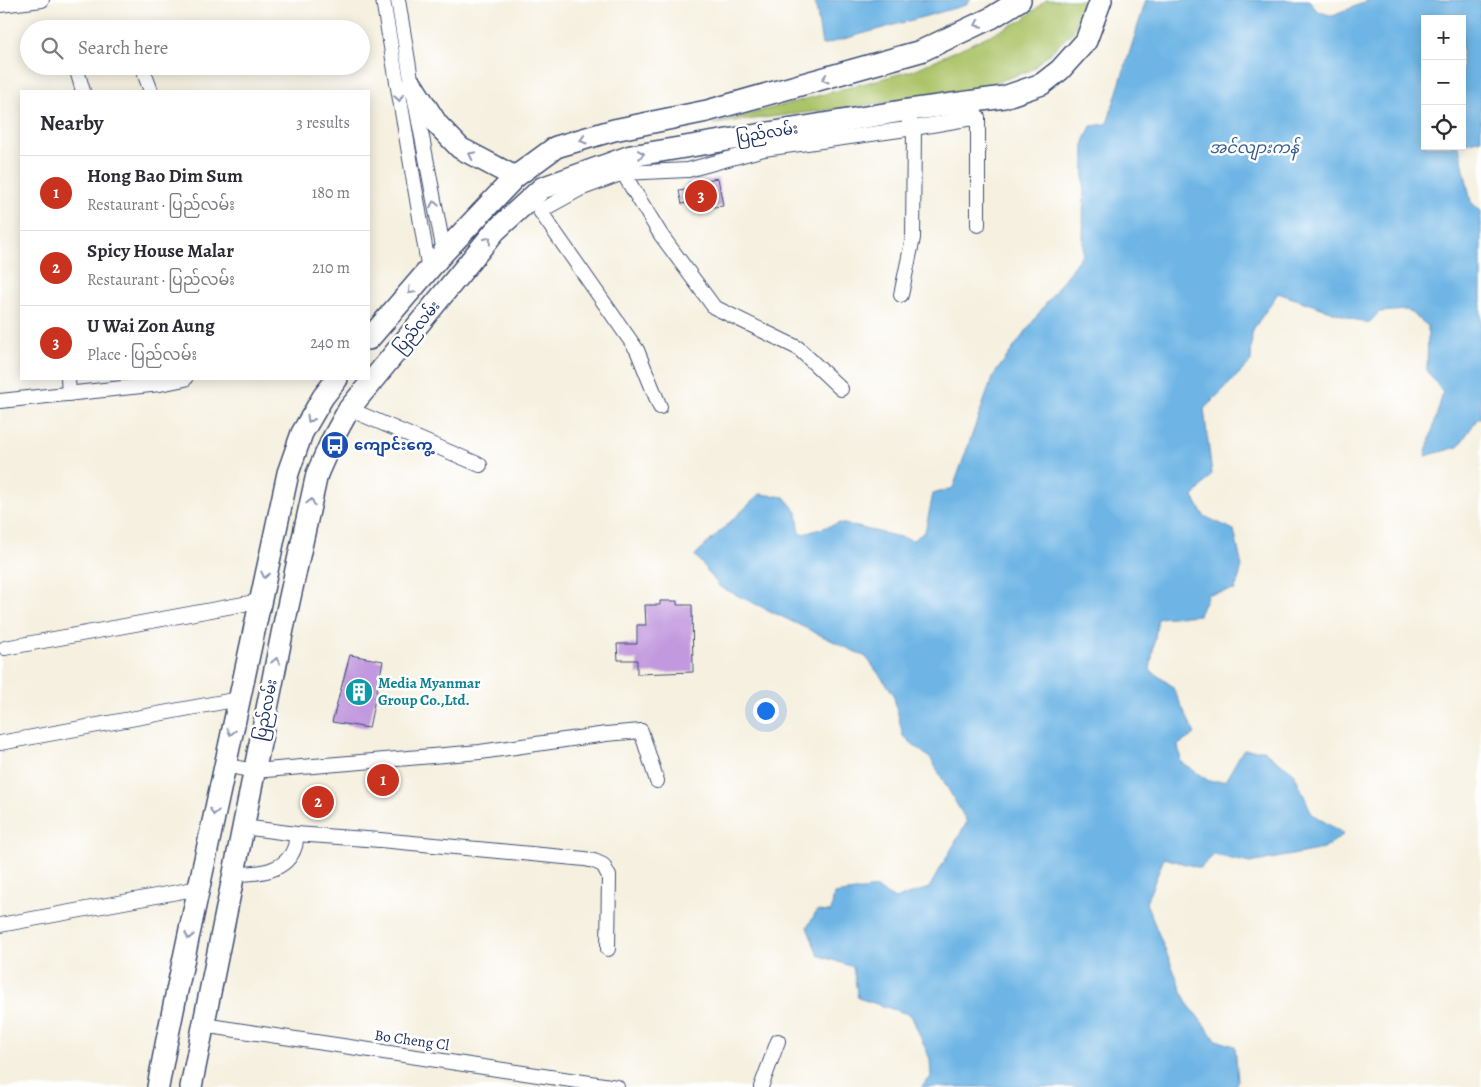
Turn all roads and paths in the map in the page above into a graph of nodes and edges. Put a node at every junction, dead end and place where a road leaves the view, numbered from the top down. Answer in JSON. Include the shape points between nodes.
{"nodes":[{"id":1,"x":42,"y":0,"type":"edge"},
{"id":2,"x":383,"y":0,"type":"edge"},
{"id":3,"x":398,"y":0,"type":"edge"},
{"id":4,"x":1020,"y":0,"type":"edge"},
{"id":5,"x":1100,"y":0,"type":"edge"},
{"id":6,"x":0,"y":5,"type":"edge"},
{"id":7,"x":78,"y":75,"type":"edge"},
{"id":8,"x":145,"y":75,"type":"dead end"},
{"id":9,"x":412,"y":85,"type":"junction"},
{"id":10,"x":83,"y":90,"type":"edge"},
{"id":11,"x":151,"y":90,"type":"edge"},
{"id":12,"x":908,"y":120,"type":"junction"},
{"id":13,"x":623,"y":173,"type":"junction"},
{"id":14,"x":515,"y":177,"type":"junction"},
{"id":15,"x":978,"y":226,"type":"dead end"},
{"id":16,"x":444,"y":252,"type":"junction"},
{"id":17,"x":429,"y":270,"type":"junction"},
{"id":18,"x":464,"y":270,"type":"junction"},
{"id":19,"x":901,"y":295,"type":"dead end"},
{"id":20,"x":370,"y":338,"type":"edge"},
{"id":21,"x":68,"y":380,"type":"edge"},
{"id":22,"x":173,"y":380,"type":"edge"},
{"id":23,"x":335,"y":380,"type":"edge"},
{"id":24,"x":160,"y":381,"type":"edge"},
{"id":25,"x":841,"y":388,"type":"dead end"},
{"id":26,"x":69,"y":394,"type":"junction"},
{"id":27,"x":0,"y":401,"type":"edge"},
{"id":28,"x":660,"y":407,"type":"dead end"},
{"id":29,"x":350,"y":409,"type":"junction"},
{"id":30,"x":480,"y":465,"type":"dead end"},
{"id":31,"x":260,"y":601,"type":"junction"},
{"id":32,"x":5,"y":648,"type":"dead end"},
{"id":33,"x":239,"y":699,"type":"junction"},
{"id":34,"x":0,"y":743,"type":"edge"},
{"id":35,"x":224,"y":765,"type":"junction"},
{"id":36,"x":254,"y":771,"type":"junction"},
{"id":37,"x":657,"y":781,"type":"dead end"},
{"id":38,"x":243,"y":827,"type":"junction"},
{"id":39,"x":296,"y":834,"type":"junction"},
{"id":40,"x":231,"y":884,"type":"junction"},
{"id":41,"x":199,"y":888,"type":"junction"},
{"id":42,"x":0,"y":925,"type":"edge"},
{"id":43,"x":608,"y":949,"type":"dead end"},
{"id":44,"x":203,"y":1025,"type":"junction"},
{"id":45,"x":778,"y":1041,"type":"dead end"},
{"id":46,"x":158,"y":1087,"type":"edge"},
{"id":47,"x":191,"y":1087,"type":"edge"},
{"id":48,"x":617,"y":1087,"type":"edge"},
{"id":49,"x":761,"y":1087,"type":"edge"}],
"edges":[{"from":1,"to":6,"type":"street"},
{"from":2,"to":17,"type":"street","one_way":true},
{"from":3,"to":9,"type":"street"},
{"from":4,"to":14,"type":"highway","name":"ပြည်လမ်း","one_way":true,"via":[[992,18],[921,52],[716,108],[614,130],[556,148]]},
{"from":5,"to":12,"type":"highway","name":"ပြည်လမ်း","via":[[1086,41],[1060,70],[1042,84],[1004,97]]},
{"from":7,"to":10,"type":"street"},
{"from":8,"to":11,"type":"street"},
{"from":14,"to":9,"type":"highway","one_way":true,"via":[[460,148],[437,124]]},
{"from":16,"to":9,"type":"street","one_way":true},
{"from":12,"to":13,"type":"street","via":[[764,149],[688,170]]},
{"from":12,"to":15,"type":"street","via":[[978,117]]},
{"from":18,"to":12,"type":"highway","name":"ပြည်လမ်း","one_way":true,"via":[[495,231],[542,188],[631,156]]},
{"from":12,"to":19,"type":"street","via":[[913,238]]},
{"from":13,"to":25,"type":"street","via":[[661,235],[714,307],[798,348]]},
{"from":13,"to":28,"type":"street","via":[[580,189],[540,211],[637,350]]},
{"from":14,"to":16,"type":"highway","name":"ပြည်လမ်း"},
{"from":16,"to":17,"type":"highway","name":"ပြည်လမ်း"},
{"from":16,"to":18,"type":"highway"},
{"from":17,"to":20,"type":"highway","name":"ပြည်လမ်း","one_way":true},
{"from":18,"to":29,"type":"highway","name":"ပြည်လမ်း"},
{"from":21,"to":26,"type":"street"},
{"from":22,"to":24,"type":"street"},
{"from":23,"to":31,"type":"highway","name":"ပြည်လမ်း","one_way":true,"via":[[302,433],[288,473]]},
{"from":24,"to":26,"type":"street"},
{"from":26,"to":27,"type":"street"},
{"from":29,"to":30,"type":"street"},
{"from":36,"to":29,"type":"highway","name":"ပြည်လမ်း","one_way":true,"via":[[318,474]]},
{"from":31,"to":32,"type":"street"},
{"from":31,"to":33,"type":"highway","name":"ပြည်လမ်း"},
{"from":33,"to":34,"type":"street"},
{"from":33,"to":35,"type":"highway","name":"ပြည်လမ်း","one_way":true},
{"from":35,"to":36,"type":"street"},
{"from":35,"to":41,"type":"highway","name":"ပြည်လမ်း","one_way":true},
{"from":36,"to":37,"type":"street","via":[[480,752],[641,731]]},
{"from":36,"to":38,"type":"highway","name":"ပြည်လမ်း"},
{"from":38,"to":39,"type":"street"},
{"from":38,"to":40,"type":"highway","name":"ပြည်လမ်း"},
{"from":39,"to":40,"type":"street","via":[[295,847],[287,861]]},
{"from":39,"to":43,"type":"street","via":[[594,861],[603,865],[609,876]]},
{"from":40,"to":41,"type":"highway"},
{"from":40,"to":44,"type":"highway","name":"ပြည်လမ်း"},
{"from":41,"to":42,"type":"street"},
{"from":41,"to":46,"type":"highway","name":"ပြည်လမ်း","one_way":true},
{"from":44,"to":47,"type":"highway","name":"ပြည်လမ်း"},
{"from":44,"to":48,"type":"street","name":"Bo Cheng Cl"},
{"from":45,"to":49,"type":"street"}]}
